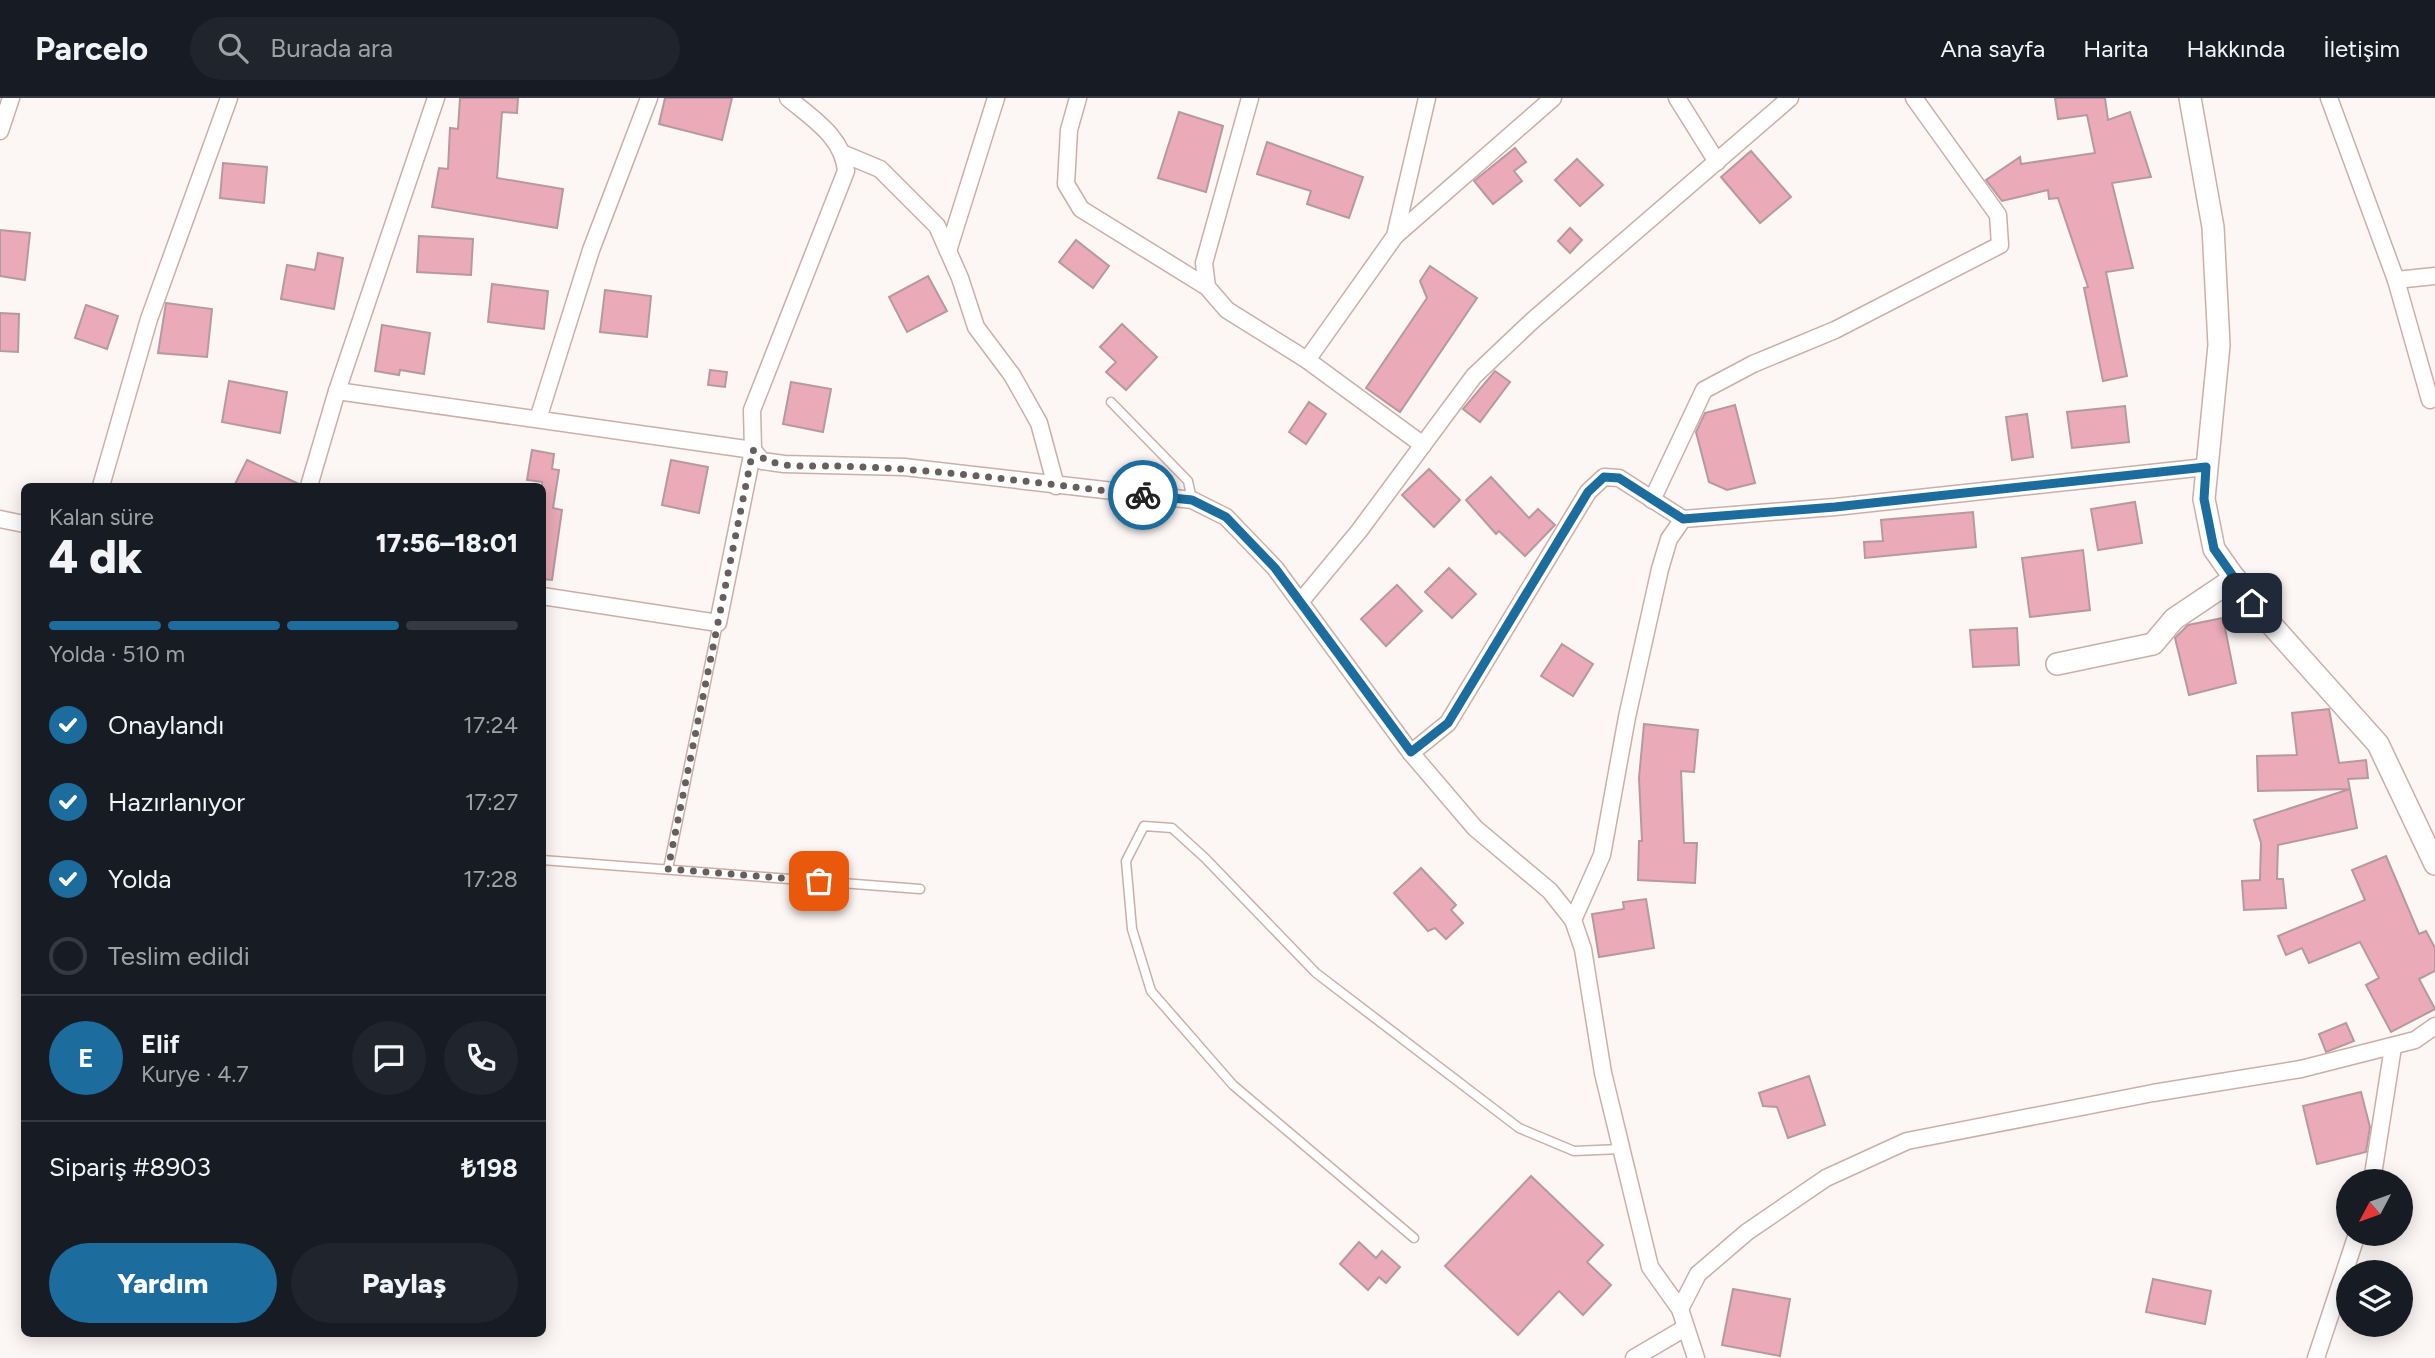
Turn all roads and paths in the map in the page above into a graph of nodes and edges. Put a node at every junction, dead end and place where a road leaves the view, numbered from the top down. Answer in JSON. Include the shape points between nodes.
{"nodes":[{"id":1,"x":11,"y":98,"type":"edge"},
{"id":2,"x":229,"y":98,"type":"edge"},
{"id":3,"x":436,"y":98,"type":"edge"},
{"id":4,"x":649,"y":98,"type":"edge"},
{"id":5,"x":788,"y":98,"type":"edge"},
{"id":6,"x":996,"y":98,"type":"edge"},
{"id":7,"x":1078,"y":98,"type":"edge"},
{"id":8,"x":1250,"y":98,"type":"edge"},
{"id":9,"x":1427,"y":98,"type":"edge"},
{"id":10,"x":1553,"y":98,"type":"edge"},
{"id":11,"x":1677,"y":98,"type":"edge"},
{"id":12,"x":1790,"y":98,"type":"edge"},
{"id":13,"x":1914,"y":98,"type":"edge"},
{"id":14,"x":2190,"y":98,"type":"edge"},
{"id":15,"x":2329,"y":98,"type":"edge"},
{"id":16,"x":0,"y":131,"type":"edge"},
{"id":17,"x":844,"y":154,"type":"junction"},
{"id":18,"x":1717,"y":162,"type":"junction"},
{"id":19,"x":1395,"y":236,"type":"junction"},
{"id":20,"x":948,"y":251,"type":"junction"},
{"id":21,"x":2435,"y":276,"type":"edge"},
{"id":22,"x":2396,"y":280,"type":"junction"},
{"id":23,"x":1206,"y":286,"type":"junction"},
{"id":24,"x":1307,"y":360,"type":"junction"},
{"id":25,"x":337,"y":391,"type":"junction"},
{"id":26,"x":2430,"y":400,"type":"dead end"},
{"id":27,"x":1111,"y":402,"type":"dead end"},
{"id":28,"x":538,"y":419,"type":"junction"},
{"id":29,"x":1423,"y":445,"type":"junction"},
{"id":30,"x":753,"y":450,"type":"junction"},
{"id":31,"x":2206,"y":467,"type":"junction"},
{"id":32,"x":102,"y":483,"type":"edge"},
{"id":33,"x":310,"y":483,"type":"edge"},
{"id":34,"x":1056,"y":486,"type":"junction"},
{"id":35,"x":1192,"y":500,"type":"junction"},
{"id":36,"x":1652,"y":500,"type":"junction"},
{"id":37,"x":0,"y":519,"type":"edge"},
{"id":38,"x":1683,"y":519,"type":"junction"},
{"id":39,"x":21,"y":523,"type":"edge"},
{"id":40,"x":2235,"y":578,"type":"junction"},
{"id":41,"x":546,"y":597,"type":"edge"},
{"id":42,"x":1301,"y":601,"type":"junction"},
{"id":43,"x":718,"y":623,"type":"junction"},
{"id":44,"x":2057,"y":664,"type":"dead end"},
{"id":45,"x":1411,"y":752,"type":"junction"},
{"id":46,"x":546,"y":860,"type":"edge"},
{"id":47,"x":2435,"y":864,"type":"edge"},
{"id":48,"x":668,"y":869,"type":"junction"},
{"id":49,"x":920,"y":889,"type":"dead end"},
{"id":50,"x":1573,"y":920,"type":"junction"},
{"id":51,"x":2435,"y":1026,"type":"edge"},
{"id":52,"x":2393,"y":1047,"type":"junction"},
{"id":53,"x":1621,"y":1149,"type":"junction"},
{"id":54,"x":2374,"y":1169,"type":"edge"},
{"id":55,"x":1414,"y":1238,"type":"dead end"},
{"id":56,"x":2353,"y":1246,"type":"edge"},
{"id":57,"x":1680,"y":1309,"type":"junction"},
{"id":58,"x":1685,"y":1328,"type":"junction"},
{"id":59,"x":1634,"y":1358,"type":"edge"},
{"id":60,"x":1696,"y":1358,"type":"edge"},
{"id":61,"x":2316,"y":1358,"type":"edge"}],
"edges":[{"from":1,"to":16,"type":"street"},
{"from":2,"to":32,"type":"street","via":[[149,319]]},
{"from":3,"to":25,"type":"street"},
{"from":4,"to":28,"type":"street","via":[[591,250]]},
{"from":5,"to":17,"type":"street","via":[[826,130]]},
{"from":6,"to":20,"type":"street"},
{"from":7,"to":23,"type":"street","via":[[1069,130],[1066,184],[1081,209]]},
{"from":8,"to":23,"type":"street","via":[[1204,263]]},
{"from":9,"to":19,"type":"street"},
{"from":10,"to":19,"type":"street"},
{"from":11,"to":18,"type":"street"},
{"from":12,"to":18,"type":"street"},
{"from":13,"to":36,"type":"street","via":[[1998,215],[2000,245],[1835,330],[1704,390]]},
{"from":14,"to":31,"type":"street","via":[[2213,227],[2218,332]]},
{"from":15,"to":22,"type":"street"},
{"from":17,"to":20,"type":"street","via":[[880,169],[937,226]]},
{"from":17,"to":30,"type":"street","via":[[846,171],[752,410]]},
{"from":18,"to":29,"type":"street","via":[[1532,321],[1475,376]]},
{"from":19,"to":24,"type":"street"},
{"from":20,"to":34,"type":"street","via":[[976,327],[1012,374],[1040,423]]},
{"from":21,"to":22,"type":"street"},
{"from":22,"to":26,"type":"street"},
{"from":23,"to":24,"type":"street","via":[[1227,310]]},
{"from":24,"to":29,"type":"street"},
{"from":25,"to":28,"type":"street"},
{"from":25,"to":33,"type":"street"},
{"from":27,"to":35,"type":"lane","via":[[1188,481]]},
{"from":28,"to":30,"type":"street"},
{"from":29,"to":42,"type":"street"},
{"from":30,"to":34,"type":"street","via":[[762,461],[784,464],[904,467]]},
{"from":30,"to":43,"type":"street"},
{"from":31,"to":38,"type":"street"},
{"from":31,"to":40,"type":"street","via":[[2204,499],[2214,549]]},
{"from":34,"to":35,"type":"street"},
{"from":35,"to":42,"type":"street","via":[[1226,517]]},
{"from":36,"to":38,"type":"street"},
{"from":36,"to":45,"type":"street","via":[[1619,478],[1604,477],[1588,492],[1448,723]]},
{"from":37,"to":39,"type":"street"},
{"from":38,"to":50,"type":"street","via":[[1669,539],[1660,569],[1602,855]]},
{"from":40,"to":44,"type":"street","via":[[2174,619],[2153,644]]},
{"from":40,"to":47,"type":"street","via":[[2378,744]]},
{"from":41,"to":43,"type":"street"},
{"from":42,"to":45,"type":"street"},
{"from":43,"to":48,"type":"lane"},
{"from":45,"to":50,"type":"street","via":[[1475,828],[1550,891]]},
{"from":46,"to":48,"type":"lane"},
{"from":48,"to":49,"type":"lane"},
{"from":50,"to":53,"type":"street","via":[[1583,949]]},
{"from":51,"to":52,"type":"street","via":[[2415,1040]]},
{"from":52,"to":54,"type":"street"},
{"from":52,"to":57,"type":"street","via":[[2301,1069],[1907,1141],[1826,1178],[1747,1232],[1698,1274]]},
{"from":53,"to":55,"type":"lane","via":[[1574,1151],[1519,1128],[1316,973],[1172,828],[1144,826],[1126,861],[1132,929],[1152,991],[1233,1085]]},
{"from":53,"to":57,"type":"street","via":[[1650,1267]]},
{"from":56,"to":61,"type":"street"},
{"from":57,"to":58,"type":"street"},
{"from":58,"to":59,"type":"street"},
{"from":58,"to":60,"type":"street"}]}
